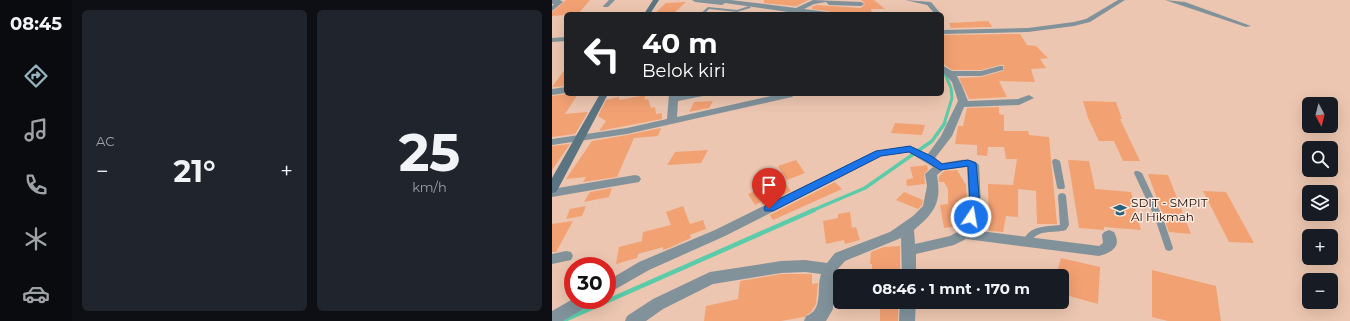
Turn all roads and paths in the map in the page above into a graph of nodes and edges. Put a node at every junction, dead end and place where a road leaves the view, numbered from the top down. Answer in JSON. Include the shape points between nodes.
{"nodes":[{"id":1,"x":612,"y":0,"type":"edge"},
{"id":2,"x":656,"y":0,"type":"edge"},
{"id":3,"x":695,"y":0,"type":"edge"},
{"id":4,"x":716,"y":0,"type":"edge"},
{"id":5,"x":828,"y":0,"type":"edge"},
{"id":6,"x":908,"y":0,"type":"edge"},
{"id":7,"x":1122,"y":0,"type":"edge"},
{"id":8,"x":1168,"y":0,"type":"edge"},
{"id":9,"x":554,"y":1,"type":"edge"},
{"id":10,"x":861,"y":4,"type":"dead end"},
{"id":11,"x":606,"y":6,"type":"dead end"},
{"id":12,"x":749,"y":7,"type":"junction"},
{"id":13,"x":552,"y":9,"type":"edge"},
{"id":14,"x":649,"y":12,"type":"edge"},
{"id":15,"x":704,"y":12,"type":"edge"},
{"id":16,"x":795,"y":12,"type":"edge"},
{"id":17,"x":936,"y":12,"type":"edge"},
{"id":18,"x":1248,"y":26,"type":"dead end"},
{"id":19,"x":946,"y":30,"type":"edge"},
{"id":20,"x":564,"y":39,"type":"edge"},
{"id":21,"x":552,"y":40,"type":"edge"},
{"id":22,"x":564,"y":45,"type":"edge"},
{"id":23,"x":552,"y":47,"type":"edge"},
{"id":24,"x":1000,"y":68,"type":"dead end"},
{"id":25,"x":944,"y":69,"type":"edge"},
{"id":26,"x":951,"y":74,"type":"junction"},
{"id":27,"x":564,"y":90,"type":"edge"},
{"id":28,"x":552,"y":92,"type":"edge"},
{"id":29,"x":603,"y":96,"type":"edge"},
{"id":30,"x":674,"y":96,"type":"edge"},
{"id":31,"x":783,"y":96,"type":"edge"},
{"id":32,"x":1029,"y":98,"type":"dead end"},
{"id":33,"x":963,"y":104,"type":"junction"},
{"id":34,"x":672,"y":121,"type":"junction"},
{"id":35,"x":580,"y":138,"type":"junction"},
{"id":36,"x":552,"y":142,"type":"edge"},
{"id":37,"x":926,"y":157,"type":"junction"},
{"id":38,"x":1056,"y":161,"type":"dead end"},
{"id":39,"x":940,"y":168,"type":"junction"},
{"id":40,"x":1138,"y":173,"type":"dead end"},
{"id":41,"x":635,"y":179,"type":"dead end"},
{"id":42,"x":1061,"y":187,"type":"dead end"},
{"id":43,"x":552,"y":189,"type":"edge"},
{"id":44,"x":552,"y":193,"type":"edge"},
{"id":45,"x":1062,"y":196,"type":"dead end"},
{"id":46,"x":907,"y":228,"type":"junction"},
{"id":47,"x":964,"y":234,"type":"junction"},
{"id":48,"x":1109,"y":235,"type":"dead end"},
{"id":49,"x":1027,"y":241,"type":"junction"},
{"id":50,"x":1170,"y":248,"type":"dead end"},
{"id":51,"x":909,"y":250,"type":"junction"},
{"id":52,"x":566,"y":256,"type":"dead end"},
{"id":53,"x":552,"y":259,"type":"edge"},
{"id":54,"x":830,"y":269,"type":"junction"},
{"id":55,"x":909,"y":269,"type":"edge"},
{"id":56,"x":616,"y":283,"type":"edge"},
{"id":57,"x":569,"y":309,"type":"edge"},
{"id":58,"x":908,"y":309,"type":"edge"},
{"id":59,"x":552,"y":319,"type":"edge"},
{"id":60,"x":633,"y":321,"type":"edge"},
{"id":61,"x":812,"y":321,"type":"edge"},
{"id":62,"x":907,"y":321,"type":"edge"}],
"edges":[{"from":1,"to":11,"type":"street"},
{"from":2,"to":14,"type":"main road"},
{"from":3,"to":12,"type":"street"},
{"from":4,"to":16,"type":"street"},
{"from":5,"to":10,"type":"street","via":[[834,4]]},
{"from":5,"to":16,"type":"street","via":[[812,2]]},
{"from":6,"to":17,"type":"street","via":[[929,4]]},
{"from":7,"to":19,"type":"street","via":[[1088,21],[1074,24],[1035,29]]},
{"from":8,"to":18,"type":"street"},
{"from":9,"to":13,"type":"street","via":[[560,2]]},
{"from":12,"to":15,"type":"lane","via":[[737,11],[708,8]]},
{"from":12,"to":16,"type":"street"},
{"from":20,"to":21,"type":"street"},
{"from":22,"to":23,"type":"street"},
{"from":24,"to":26,"type":"street","via":[[970,74]]},
{"from":25,"to":26,"type":"street"},
{"from":26,"to":33,"type":"street","via":[[960,88]]},
{"from":27,"to":28,"type":"street"},
{"from":29,"to":35,"type":"main road"},
{"from":30,"to":34,"type":"street"},
{"from":31,"to":34,"type":"street"},
{"from":32,"to":33,"type":"street","via":[[1019,102]]},
{"from":33,"to":37,"type":"street","via":[[958,108],[948,136]]},
{"from":34,"to":35,"type":"street"},
{"from":35,"to":36,"type":"street"},
{"from":35,"to":43,"type":"main road"},
{"from":37,"to":39,"type":"street"},
{"from":37,"to":56,"type":"street","via":[[910,149],[879,153],[720,233],[644,266]]},
{"from":38,"to":42,"type":"lane"},
{"from":39,"to":46,"type":"street","via":[[931,174],[933,186],[929,208]]},
{"from":39,"to":47,"type":"street","via":[[968,163],[973,165],[975,205]]},
{"from":40,"to":50,"type":"lane"},
{"from":41,"to":44,"type":"street"},
{"from":45,"to":49,"type":"lane","via":[[1065,225],[1063,228],[1035,231],[1028,236]]},
{"from":46,"to":51,"type":"street"},
{"from":46,"to":54,"type":"street","via":[[840,257]]},
{"from":47,"to":49,"type":"street"},
{"from":47,"to":51,"type":"street","via":[[954,240],[927,248]]},
{"from":48,"to":49,"type":"street","via":[[1110,244],[1099,251]]},
{"from":51,"to":55,"type":"street"},
{"from":52,"to":53,"type":"street"},
{"from":54,"to":60,"type":"street","via":[[781,267],[710,278],[658,304]]},
{"from":54,"to":61,"type":"street","via":[[826,282],[825,309],[818,320]]},
{"from":57,"to":59,"type":"street"},
{"from":58,"to":62,"type":"street"}]}
